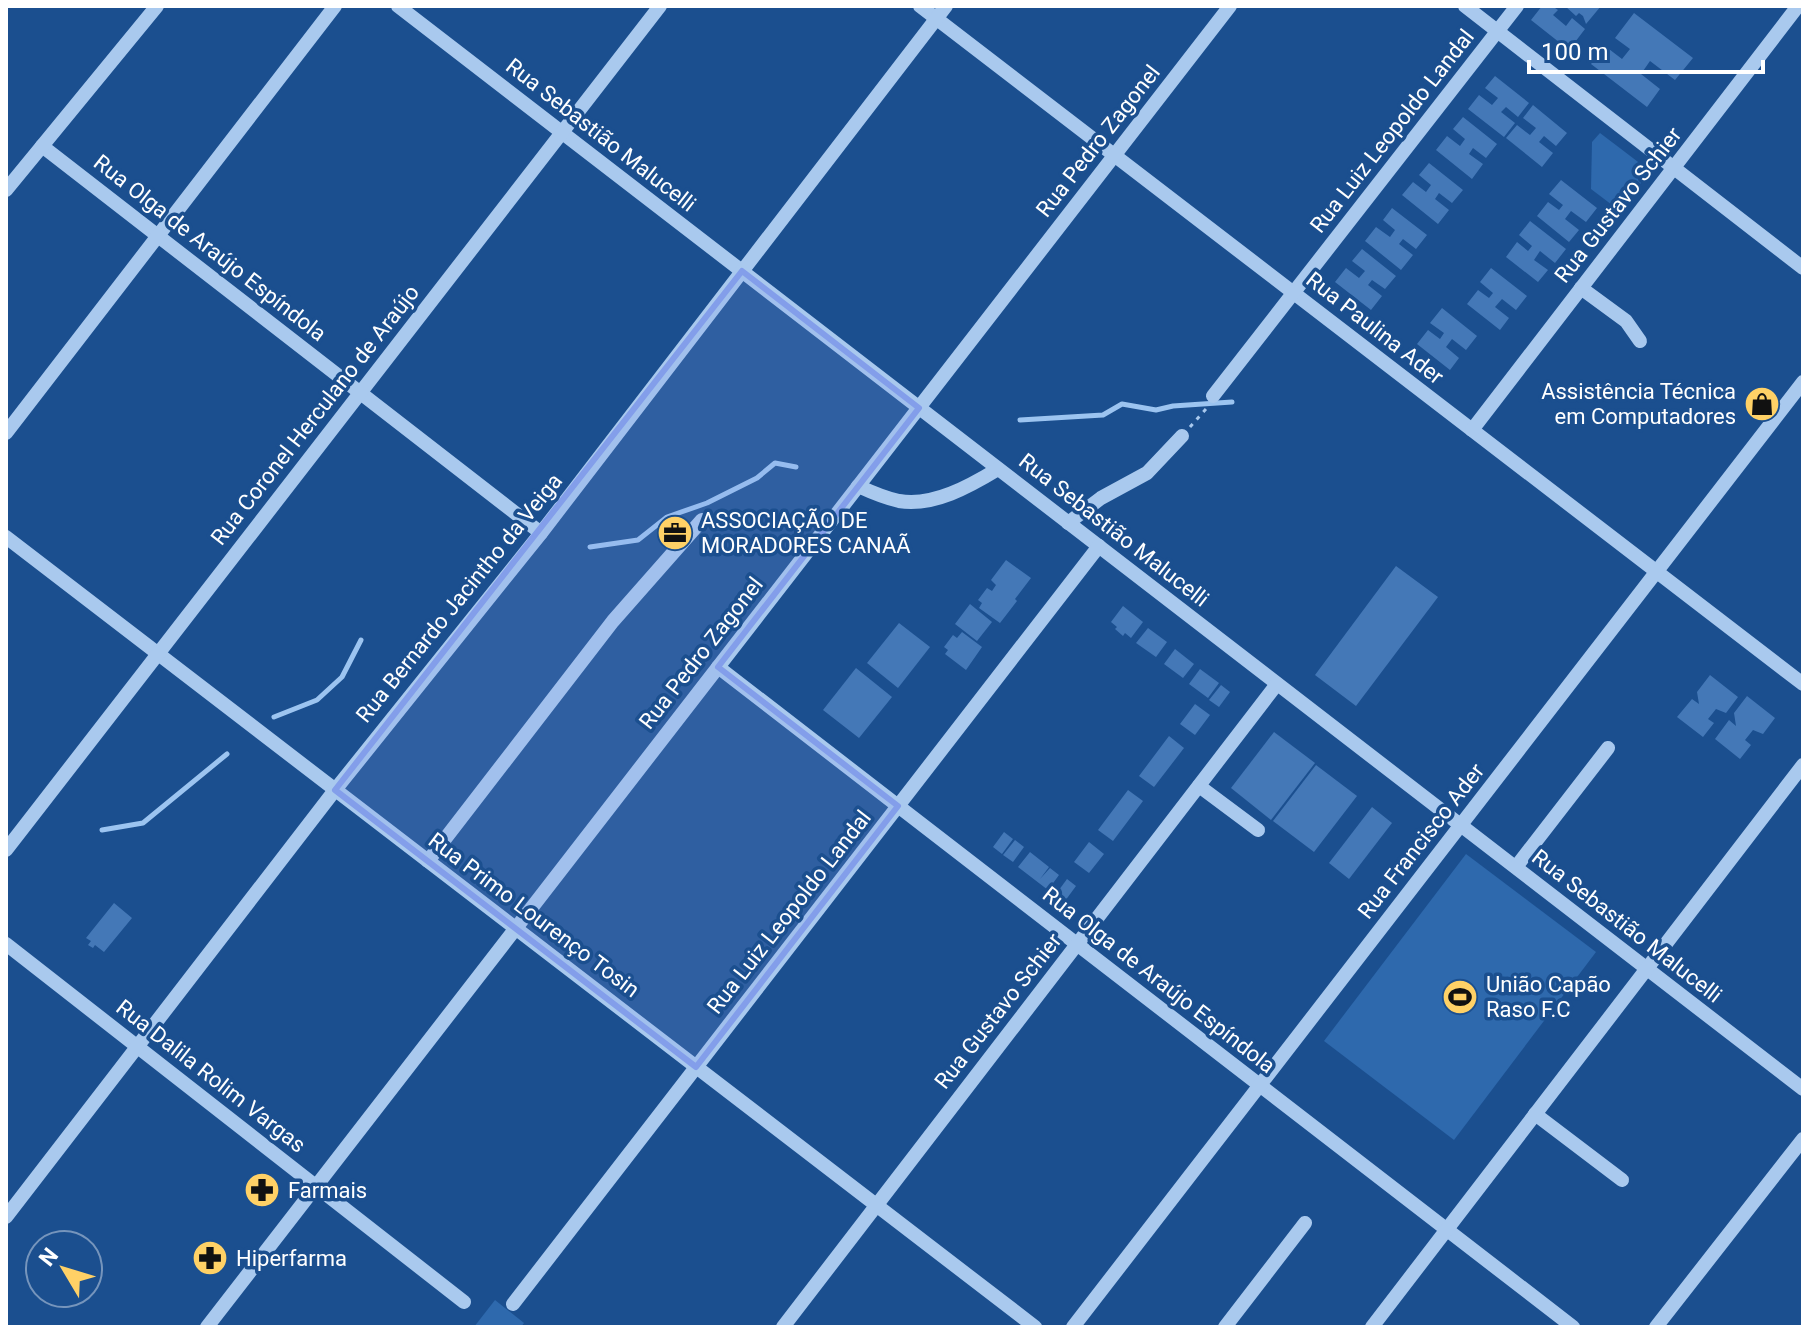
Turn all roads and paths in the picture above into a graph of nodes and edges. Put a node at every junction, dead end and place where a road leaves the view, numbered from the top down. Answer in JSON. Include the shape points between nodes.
{"nodes":[{"id":1,"x":157,"y":6,"type":"edge"},
{"id":2,"x":335,"y":6,"type":"edge"},
{"id":3,"x":398,"y":6,"type":"edge"},
{"id":4,"x":660,"y":6,"type":"edge"},
{"id":5,"x":920,"y":6,"type":"edge"},
{"id":6,"x":946,"y":6,"type":"edge"},
{"id":7,"x":1230,"y":6,"type":"edge"},
{"id":8,"x":1465,"y":6,"type":"edge"},
{"id":9,"x":1517,"y":6,"type":"edge"},
{"id":10,"x":1798,"y":6,"type":"edge"},
{"id":11,"x":937,"y":19,"type":"junction"},
{"id":12,"x":1498,"y":31,"type":"junction"},
{"id":13,"x":562,"y":132,"type":"junction"},
{"id":14,"x":42,"y":146,"type":"junction"},
{"id":15,"x":1114,"y":155,"type":"junction"},
{"id":16,"x":1674,"y":168,"type":"junction"},
{"id":17,"x":6,"y":190,"type":"edge"},
{"id":18,"x":158,"y":236,"type":"junction"},
{"id":19,"x":1803,"y":268,"type":"edge"},
{"id":20,"x":742,"y":271,"type":"junction"},
{"id":21,"x":1581,"y":288,"type":"junction"},
{"id":22,"x":1294,"y":293,"type":"junction"},
{"id":23,"x":1640,"y":341,"type":"dead end"},
{"id":24,"x":1803,"y":382,"type":"edge"},
{"id":25,"x":361,"y":392,"type":"junction"},
{"id":26,"x":1210,"y":402,"type":"joint"},
{"id":27,"x":919,"y":408,"type":"junction"},
{"id":28,"x":1472,"y":430,"type":"junction"},
{"id":29,"x":6,"y":433,"type":"edge"},
{"id":30,"x":1182,"y":436,"type":"joint"},
{"id":31,"x":998,"y":469,"type":"junction"},
{"id":32,"x":858,"y":486,"type":"junction"},
{"id":33,"x":702,"y":520,"type":"dead end"},
{"id":34,"x":1068,"y":523,"type":"junction"},
{"id":35,"x":541,"y":533,"type":"junction"},
{"id":36,"x":6,"y":537,"type":"edge"},
{"id":37,"x":1099,"y":546,"type":"junction"},
{"id":38,"x":1657,"y":572,"type":"junction"},
{"id":39,"x":158,"y":654,"type":"junction"},
{"id":40,"x":718,"y":667,"type":"junction"},
{"id":41,"x":1277,"y":684,"type":"junction"},
{"id":42,"x":1803,"y":684,"type":"edge"},
{"id":43,"x":1608,"y":748,"type":"dead end"},
{"id":44,"x":1803,"y":765,"type":"edge"},
{"id":45,"x":1199,"y":786,"type":"junction"},
{"id":46,"x":335,"y":790,"type":"junction"},
{"id":47,"x":898,"y":806,"type":"junction"},
{"id":48,"x":1461,"y":825,"type":"junction"},
{"id":49,"x":1258,"y":830,"type":"dead end"},
{"id":50,"x":6,"y":850,"type":"edge"},
{"id":51,"x":428,"y":861,"type":"junction"},
{"id":52,"x":1516,"y":867,"type":"junction"},
{"id":53,"x":515,"y":928,"type":"junction"},
{"id":54,"x":6,"y":944,"type":"edge"},
{"id":55,"x":1077,"y":944,"type":"junction"},
{"id":56,"x":1647,"y":969,"type":"junction"},
{"id":57,"x":137,"y":1047,"type":"junction"},
{"id":58,"x":696,"y":1067,"type":"junction"},
{"id":59,"x":1260,"y":1086,"type":"junction"},
{"id":60,"x":1803,"y":1089,"type":"edge"},
{"id":61,"x":1535,"y":1114,"type":"junction"},
{"id":62,"x":1803,"y":1139,"type":"edge"},
{"id":63,"x":1622,"y":1180,"type":"dead end"},
{"id":64,"x":316,"y":1186,"type":"junction"},
{"id":65,"x":877,"y":1205,"type":"junction"},
{"id":66,"x":6,"y":1217,"type":"edge"},
{"id":67,"x":1305,"y":1223,"type":"dead end"},
{"id":68,"x":1446,"y":1230,"type":"junction"},
{"id":69,"x":464,"y":1302,"type":"dead end"},
{"id":70,"x":513,"y":1304,"type":"dead end"},
{"id":71,"x":207,"y":1327,"type":"edge"},
{"id":72,"x":783,"y":1327,"type":"edge"},
{"id":73,"x":1035,"y":1327,"type":"edge"},
{"id":74,"x":1073,"y":1327,"type":"edge"},
{"id":75,"x":1225,"y":1327,"type":"edge"},
{"id":76,"x":1372,"y":1327,"type":"edge"},
{"id":77,"x":1573,"y":1327,"type":"edge"},
{"id":78,"x":1656,"y":1327,"type":"edge"}],
"edges":[{"from":1,"to":14,"type":"street"},
{"from":2,"to":18,"type":"street"},
{"from":3,"to":13,"type":"street","name":"Rua Sebastião Malucelli"},
{"from":4,"to":13,"type":"street","name":"Rua Coronel Herculano de Araújo"},
{"from":5,"to":11,"type":"street","name":"Rua Paulina Ader"},
{"from":6,"to":11,"type":"street","name":"Rua Bernardo Jacintho da Veiga"},
{"from":7,"to":15,"type":"street","name":"Rua Pedro Zagonel"},
{"from":8,"to":12,"type":"street"},
{"from":9,"to":12,"type":"street","name":"Rua Luiz Leopoldo Landal"},
{"from":10,"to":16,"type":"street","name":"Rua Gustavo Schier"},
{"from":11,"to":15,"type":"street","name":"Rua Paulina Ader"},
{"from":11,"to":20,"type":"street","name":"Rua Bernardo Jacintho da Veiga"},
{"from":12,"to":16,"type":"street"},
{"from":12,"to":22,"type":"street","name":"Rua Luiz Leopoldo Landal"},
{"from":13,"to":20,"type":"street","name":"Rua Sebastião Malucelli"},
{"from":13,"to":25,"type":"street","name":"Rua Coronel Herculano de Araújo"},
{"from":14,"to":17,"type":"street"},
{"from":14,"to":18,"type":"street","name":"Rua Olga de Araújo Espíndola"},
{"from":15,"to":22,"type":"street","name":"Rua Paulina Ader"},
{"from":15,"to":27,"type":"street","name":"Rua Pedro Zagonel"},
{"from":16,"to":19,"type":"street"},
{"from":16,"to":21,"type":"street","name":"Rua Gustavo Schier"},
{"from":18,"to":25,"type":"street","name":"Rua Olga de Araújo Espíndola"},
{"from":18,"to":29,"type":"street"},
{"from":20,"to":27,"type":"street","name":"Rua Sebastião Malucelli"},
{"from":20,"to":35,"type":"street","name":"Rua Bernardo Jacintho da Veiga"},
{"from":21,"to":23,"type":"street","via":[[1626,321]]},
{"from":21,"to":28,"type":"street","name":"Rua Gustavo Schier"},
{"from":22,"to":26,"type":"street","name":"Rua Luiz Leopoldo Landal"},
{"from":22,"to":28,"type":"street","name":"Rua Paulina Ader"},
{"from":24,"to":38,"type":"street","name":"Rua Francisco Ader"},
{"from":25,"to":35,"type":"street","name":"Rua Olga de Araújo Espíndola"},
{"from":25,"to":39,"type":"street","name":"Rua Coronel Herculano de Araújo"},
{"from":26,"to":30,"type":"path"},
{"from":27,"to":31,"type":"street","name":"Rua Sebastião Malucelli"},
{"from":27,"to":32,"type":"street","name":"Rua Pedro Zagonel"},
{"from":28,"to":38,"type":"street","name":"Rua Paulina Ader"},
{"from":30,"to":34,"type":"street","via":[[1147,473]]},
{"from":31,"to":32,"type":"street","via":[[935,499],[902,502]]},
{"from":31,"to":34,"type":"street","name":"Rua Sebastião Malucelli"},
{"from":32,"to":40,"type":"street","name":"Rua Pedro Zagonel"},
{"from":33,"to":51,"type":"street","via":[[613,621]]},
{"from":34,"to":37,"type":"street","name":"Rua Sebastião Malucelli"},
{"from":35,"to":46,"type":"street","name":"Rua Bernardo Jacintho da Veiga"},
{"from":36,"to":39,"type":"street","name":"Rua Primo Lourenço Tosin"},
{"from":37,"to":41,"type":"street","name":"Rua Sebastião Malucelli"},
{"from":37,"to":47,"type":"street","name":"Rua Luiz Leopoldo Landal"},
{"from":38,"to":42,"type":"street","name":"Rua Paulina Ader"},
{"from":38,"to":48,"type":"street","name":"Rua Francisco Ader"},
{"from":39,"to":46,"type":"street","name":"Rua Primo Lourenço Tosin"},
{"from":39,"to":50,"type":"street","name":"Rua Coronel Herculano de Araújo"},
{"from":40,"to":47,"type":"street","name":"Rua Olga de Araújo Espíndola"},
{"from":40,"to":53,"type":"street","name":"Rua Pedro Zagonel"},
{"from":41,"to":45,"type":"street","name":"Rua Gustavo Schier"},
{"from":41,"to":48,"type":"street","name":"Rua Sebastião Malucelli"},
{"from":43,"to":52,"type":"street"},
{"from":44,"to":56,"type":"street"},
{"from":45,"to":49,"type":"street"},
{"from":45,"to":55,"type":"street","name":"Rua Gustavo Schier"},
{"from":46,"to":51,"type":"street","name":"Rua Primo Lourenço Tosin"},
{"from":46,"to":57,"type":"street","name":"Rua Bernardo Jacintho da Veiga"},
{"from":47,"to":55,"type":"street","name":"Rua Olga de Araújo Espíndola"},
{"from":47,"to":58,"type":"street","name":"Rua Luiz Leopoldo Landal"},
{"from":48,"to":52,"type":"street","name":"Rua Sebastião Malucelli"},
{"from":48,"to":59,"type":"street","name":"Rua Francisco Ader"},
{"from":51,"to":53,"type":"street","name":"Rua Primo Lourenço Tosin"},
{"from":52,"to":56,"type":"street","name":"Rua Sebastião Malucelli"},
{"from":53,"to":58,"type":"street","name":"Rua Primo Lourenço Tosin"},
{"from":53,"to":64,"type":"street","name":"Rua Pedro Zagonel"},
{"from":54,"to":57,"type":"street","name":"Rua Dalila Rolim Vargas"},
{"from":55,"to":59,"type":"street","name":"Rua Olga de Araújo Espíndola"},
{"from":55,"to":65,"type":"street","name":"Rua Gustavo Schier"},
{"from":56,"to":60,"type":"street","name":"Rua Sebastião Malucelli"},
{"from":56,"to":61,"type":"street"},
{"from":57,"to":64,"type":"street","name":"Rua Dalila Rolim Vargas"},
{"from":57,"to":66,"type":"street","name":"Rua Bernardo Jacintho da Veiga"},
{"from":58,"to":65,"type":"street","name":"Rua Primo Lourenço Tosin"},
{"from":58,"to":70,"type":"street","name":"Rua Luiz Leopoldo Landal"},
{"from":59,"to":68,"type":"street","name":"Rua Olga de Araújo Espíndola"},
{"from":59,"to":74,"type":"street","name":"Rua Francisco Ader"},
{"from":61,"to":63,"type":"street"},
{"from":61,"to":68,"type":"street"},
{"from":62,"to":78,"type":"street"},
{"from":64,"to":69,"type":"street","name":"Rua Dalila Rolim Vargas"},
{"from":64,"to":71,"type":"street","name":"Rua Pedro Zagonel"},
{"from":65,"to":72,"type":"street","name":"Rua Gustavo Schier"},
{"from":65,"to":73,"type":"street","name":"Rua Primo Lourenço Tosin"},
{"from":67,"to":75,"type":"street"},
{"from":68,"to":76,"type":"street"},
{"from":68,"to":77,"type":"street","name":"Rua Olga de Araújo Espíndola"}]}
